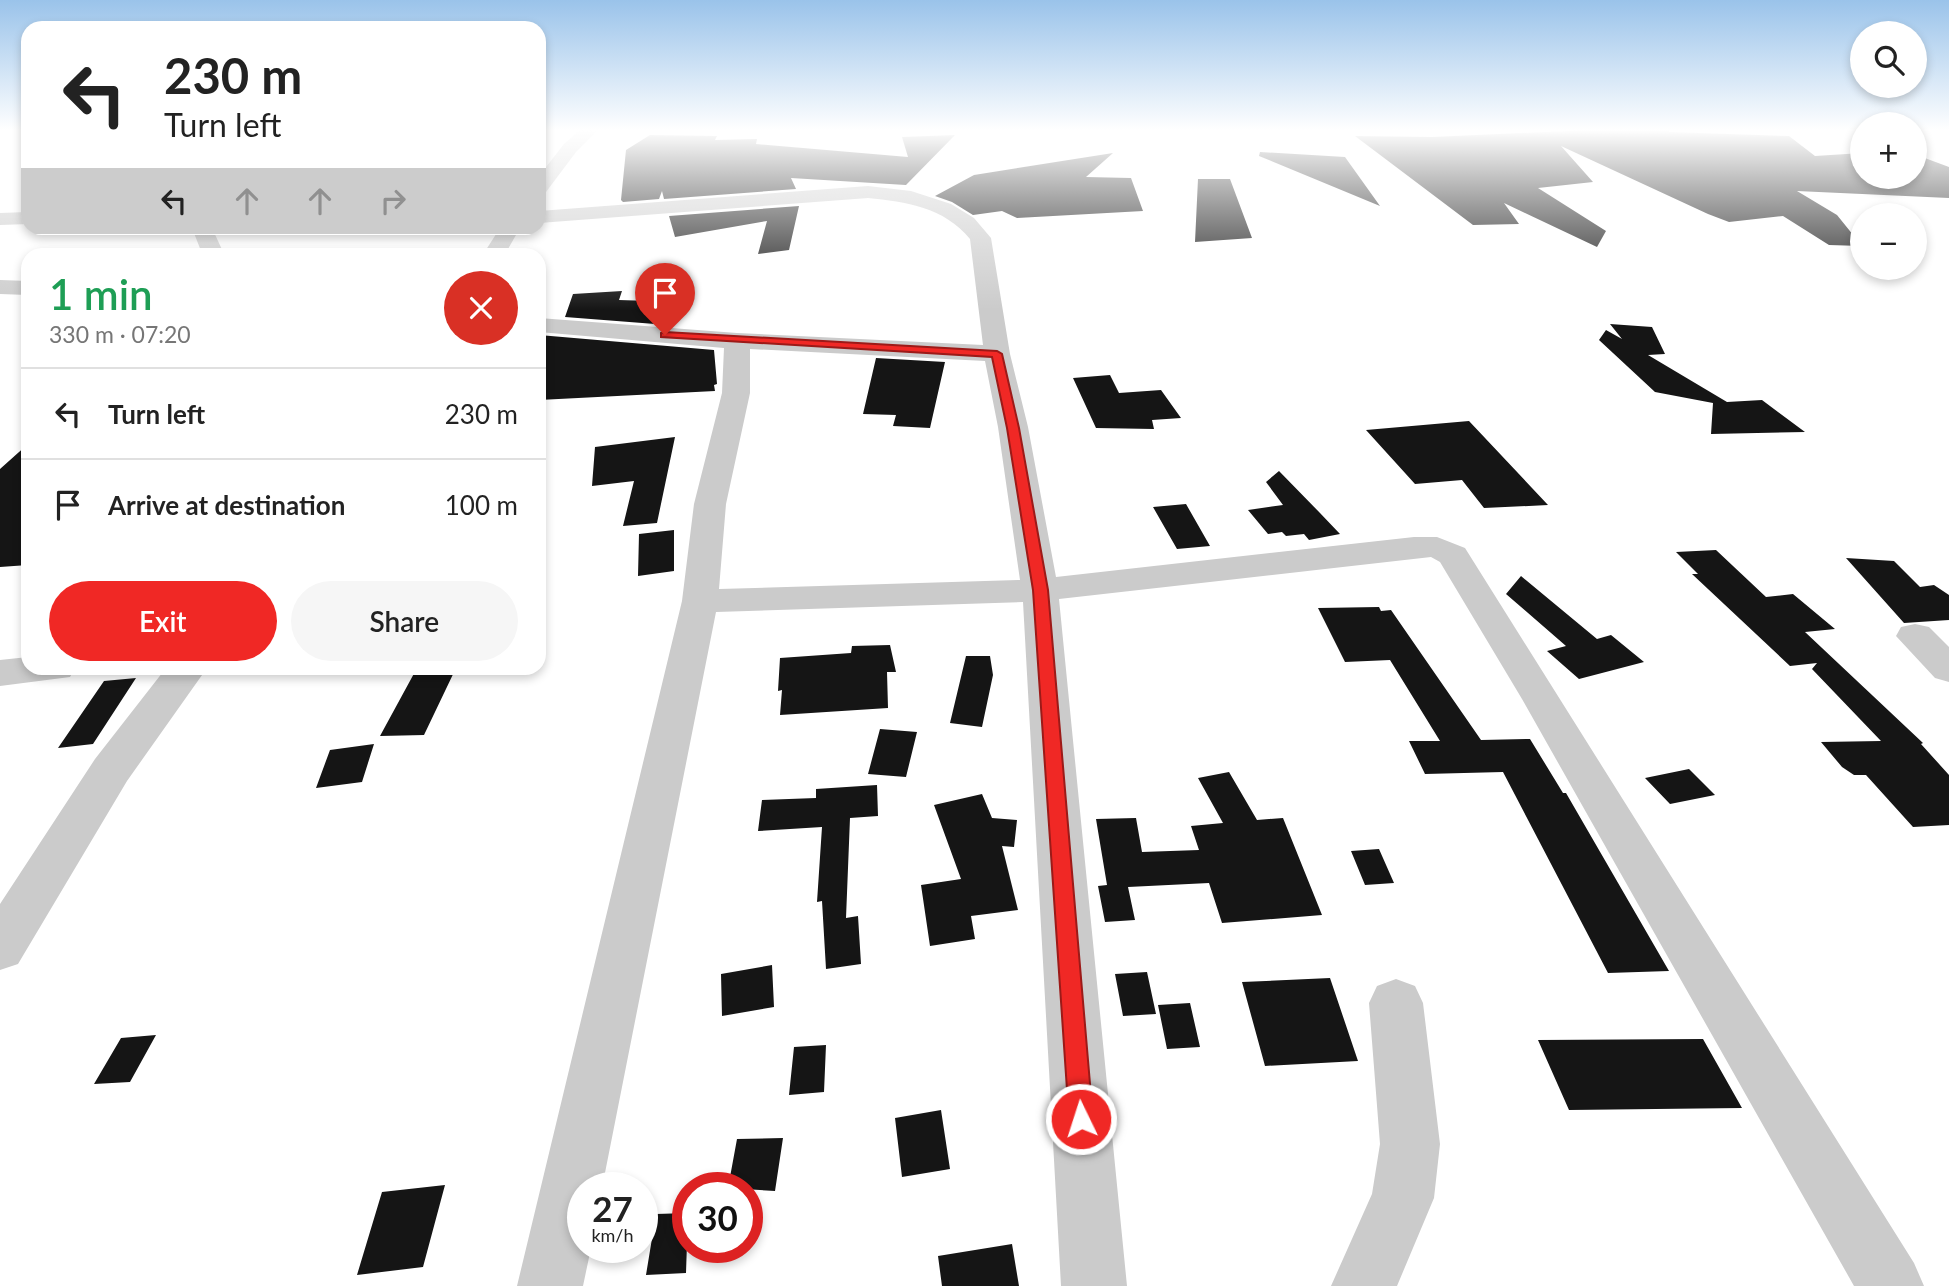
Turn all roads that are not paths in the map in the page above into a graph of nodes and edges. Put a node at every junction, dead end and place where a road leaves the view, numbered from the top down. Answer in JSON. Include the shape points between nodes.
{"nodes":[{"id":1,"x":546,"y":216,"type":"edge"},
{"id":2,"x":21,"y":218,"type":"edge"},
{"id":3,"x":0,"y":219,"type":"edge"},
{"id":4,"x":0,"y":287,"type":"edge"},
{"id":5,"x":21,"y":288,"type":"edge"},
{"id":6,"x":546,"y":327,"type":"edge"},
{"id":7,"x":737,"y":341,"type":"junction"},
{"id":8,"x":997,"y":354,"type":"junction"},
{"id":9,"x":1040,"y":590,"type":"junction"},
{"id":10,"x":700,"y":601,"type":"junction"},
{"id":11,"x":1915,"y":636,"type":"dead end"},
{"id":12,"x":1949,"y":669,"type":"edge"},
{"id":13,"x":21,"y":671,"type":"edge"},
{"id":14,"x":0,"y":673,"type":"edge"},
{"id":15,"x":183,"y":675,"type":"edge"},
{"id":16,"x":0,"y":948,"type":"edge"},
{"id":17,"x":1396,"y":1003,"type":"dead end"},
{"id":18,"x":550,"y":1286,"type":"edge"},
{"id":19,"x":1094,"y":1286,"type":"edge"},
{"id":20,"x":1364,"y":1286,"type":"edge"},
{"id":21,"x":1891,"y":1286,"type":"edge"}],
"edges":[{"from":1,"to":8,"type":"street","via":[[868,192],[911,197],[967,222],[980,239]]},
{"from":2,"to":3,"type":"street"},
{"from":4,"to":5,"type":"street"},
{"from":6,"to":7,"type":"street"},
{"from":7,"to":8,"type":"street"},
{"from":7,"to":10,"type":"street","via":[[736,393],[710,504]]},
{"from":8,"to":9,"type":"street"},
{"from":9,"to":10,"type":"street"},
{"from":9,"to":19,"type":"street"},
{"from":9,"to":21,"type":"street","via":[[1413,547],[1437,547],[1453,555]]},
{"from":10,"to":18,"type":"street"},
{"from":11,"to":12,"type":"street"},
{"from":13,"to":14,"type":"street"},
{"from":15,"to":16,"type":"street","via":[[111,770]]},
{"from":17,"to":20,"type":"street","via":[[1410,1144],[1403,1198]]}]}
